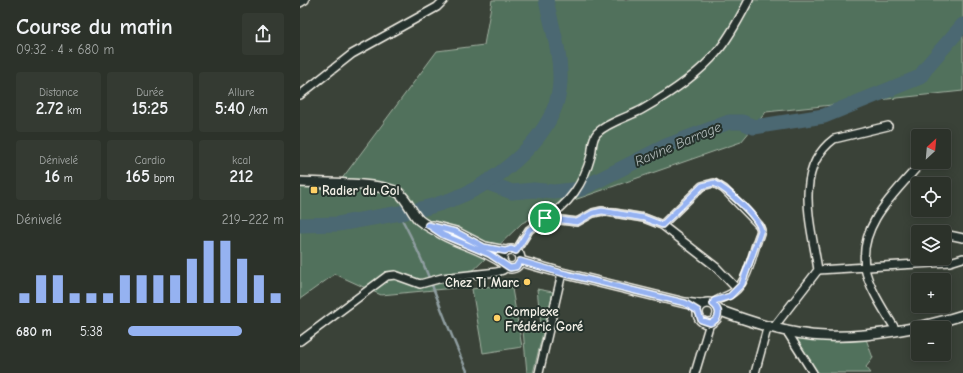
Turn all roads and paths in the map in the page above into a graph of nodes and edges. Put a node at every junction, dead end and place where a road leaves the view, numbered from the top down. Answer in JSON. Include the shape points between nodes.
{"nodes":[{"id":1,"x":305,"y":0,"type":"edge"},
{"id":2,"x":444,"y":0,"type":"edge"},
{"id":3,"x":749,"y":0,"type":"edge"},
{"id":4,"x":300,"y":3,"type":"edge"},
{"id":5,"x":300,"y":95,"type":"edge"},
{"id":6,"x":888,"y":126,"type":"dead end"},
{"id":7,"x":916,"y":169,"type":"edge"},
{"id":8,"x":300,"y":182,"type":"edge"},
{"id":9,"x":545,"y":218,"type":"junction"},
{"id":10,"x":428,"y":225,"type":"junction"},
{"id":11,"x":662,"y":225,"type":"junction"},
{"id":12,"x":951,"y":235,"type":"edge"},
{"id":13,"x":963,"y":238,"type":"edge"},
{"id":14,"x":505,"y":251,"type":"junction"},
{"id":15,"x":516,"y":251,"type":"junction"},
{"id":16,"x":963,"y":258,"type":"edge"},
{"id":17,"x":520,"y":261,"type":"junction"},
{"id":18,"x":504,"y":265,"type":"junction"},
{"id":19,"x":864,"y":268,"type":"junction"},
{"id":20,"x":818,"y":270,"type":"junction"},
{"id":21,"x":562,"y":273,"type":"junction"},
{"id":22,"x":737,"y":289,"type":"junction"},
{"id":23,"x":700,"y":308,"type":"junction"},
{"id":24,"x":713,"y":315,"type":"junction"},
{"id":25,"x":963,"y":315,"type":"edge"},
{"id":26,"x":771,"y":326,"type":"junction"},
{"id":27,"x":786,"y":330,"type":"junction"},
{"id":28,"x":896,"y":330,"type":"junction"},
{"id":29,"x":300,"y":341,"type":"edge"},
{"id":30,"x":539,"y":373,"type":"edge"},
{"id":31,"x":695,"y":373,"type":"edge"},
{"id":32,"x":755,"y":373,"type":"edge"},
{"id":33,"x":813,"y":373,"type":"edge"}],
"edges":[{"from":1,"to":4,"type":"street"},
{"from":2,"to":5,"type":"street","via":[[437,7],[352,54]]},
{"from":3,"to":9,"type":"street","via":[[729,35],[706,65],[656,101],[596,134],[585,173],[567,204]]},
{"from":6,"to":20,"type":"street","via":[[834,139],[827,144],[814,166],[808,179],[807,195]]},
{"from":7,"to":19,"type":"street","via":[[880,212],[869,230],[864,249]]},
{"from":8,"to":10,"type":"main road","via":[[393,189],[405,198],[418,219]]},
{"from":9,"to":11,"type":"street","via":[[577,222],[602,211],[644,218]]},
{"from":9,"to":15,"type":"street","via":[[529,230]]},
{"from":10,"to":14,"type":"main road","via":[[449,229],[484,247]]},
{"from":10,"to":18,"type":"main road","via":[[443,235],[489,254]]},
{"from":11,"to":22,"type":"street","via":[[716,268]]},
{"from":11,"to":22,"type":"street","via":[[702,186],[714,183],[724,189],[756,220],[761,230],[746,274]]},
{"from":12,"to":13,"type":"street"},
{"from":14,"to":15,"type":"main road"},
{"from":14,"to":18,"type":"main road","via":[[502,257]]},
{"from":15,"to":17,"type":"main road"},
{"from":16,"to":19,"type":"street","via":[[950,262]]},
{"from":17,"to":18,"type":"main road","via":[[516,267]]},
{"from":17,"to":21,"type":"main road"},
{"from":18,"to":29,"type":"street","via":[[503,270],[497,272],[442,278],[420,284],[387,276]]},
{"from":19,"to":20,"type":"street"},
{"from":19,"to":28,"type":"street","via":[[878,300]]},
{"from":20,"to":26,"type":"street"},
{"from":21,"to":23,"type":"main road"},
{"from":21,"to":30,"type":"street"},
{"from":22,"to":24,"type":"street","via":[[730,296],[717,300]]},
{"from":23,"to":24,"type":"main road","via":[[707,303]]},
{"from":23,"to":24,"type":"main road","via":[[699,317]]},
{"from":24,"to":26,"type":"main road"},
{"from":24,"to":31,"type":"street"},
{"from":25,"to":28,"type":"main road"},
{"from":26,"to":27,"type":"main road"},
{"from":26,"to":32,"type":"street"},
{"from":27,"to":28,"type":"main road","via":[[824,336]]},
{"from":27,"to":33,"type":"street"}]}
